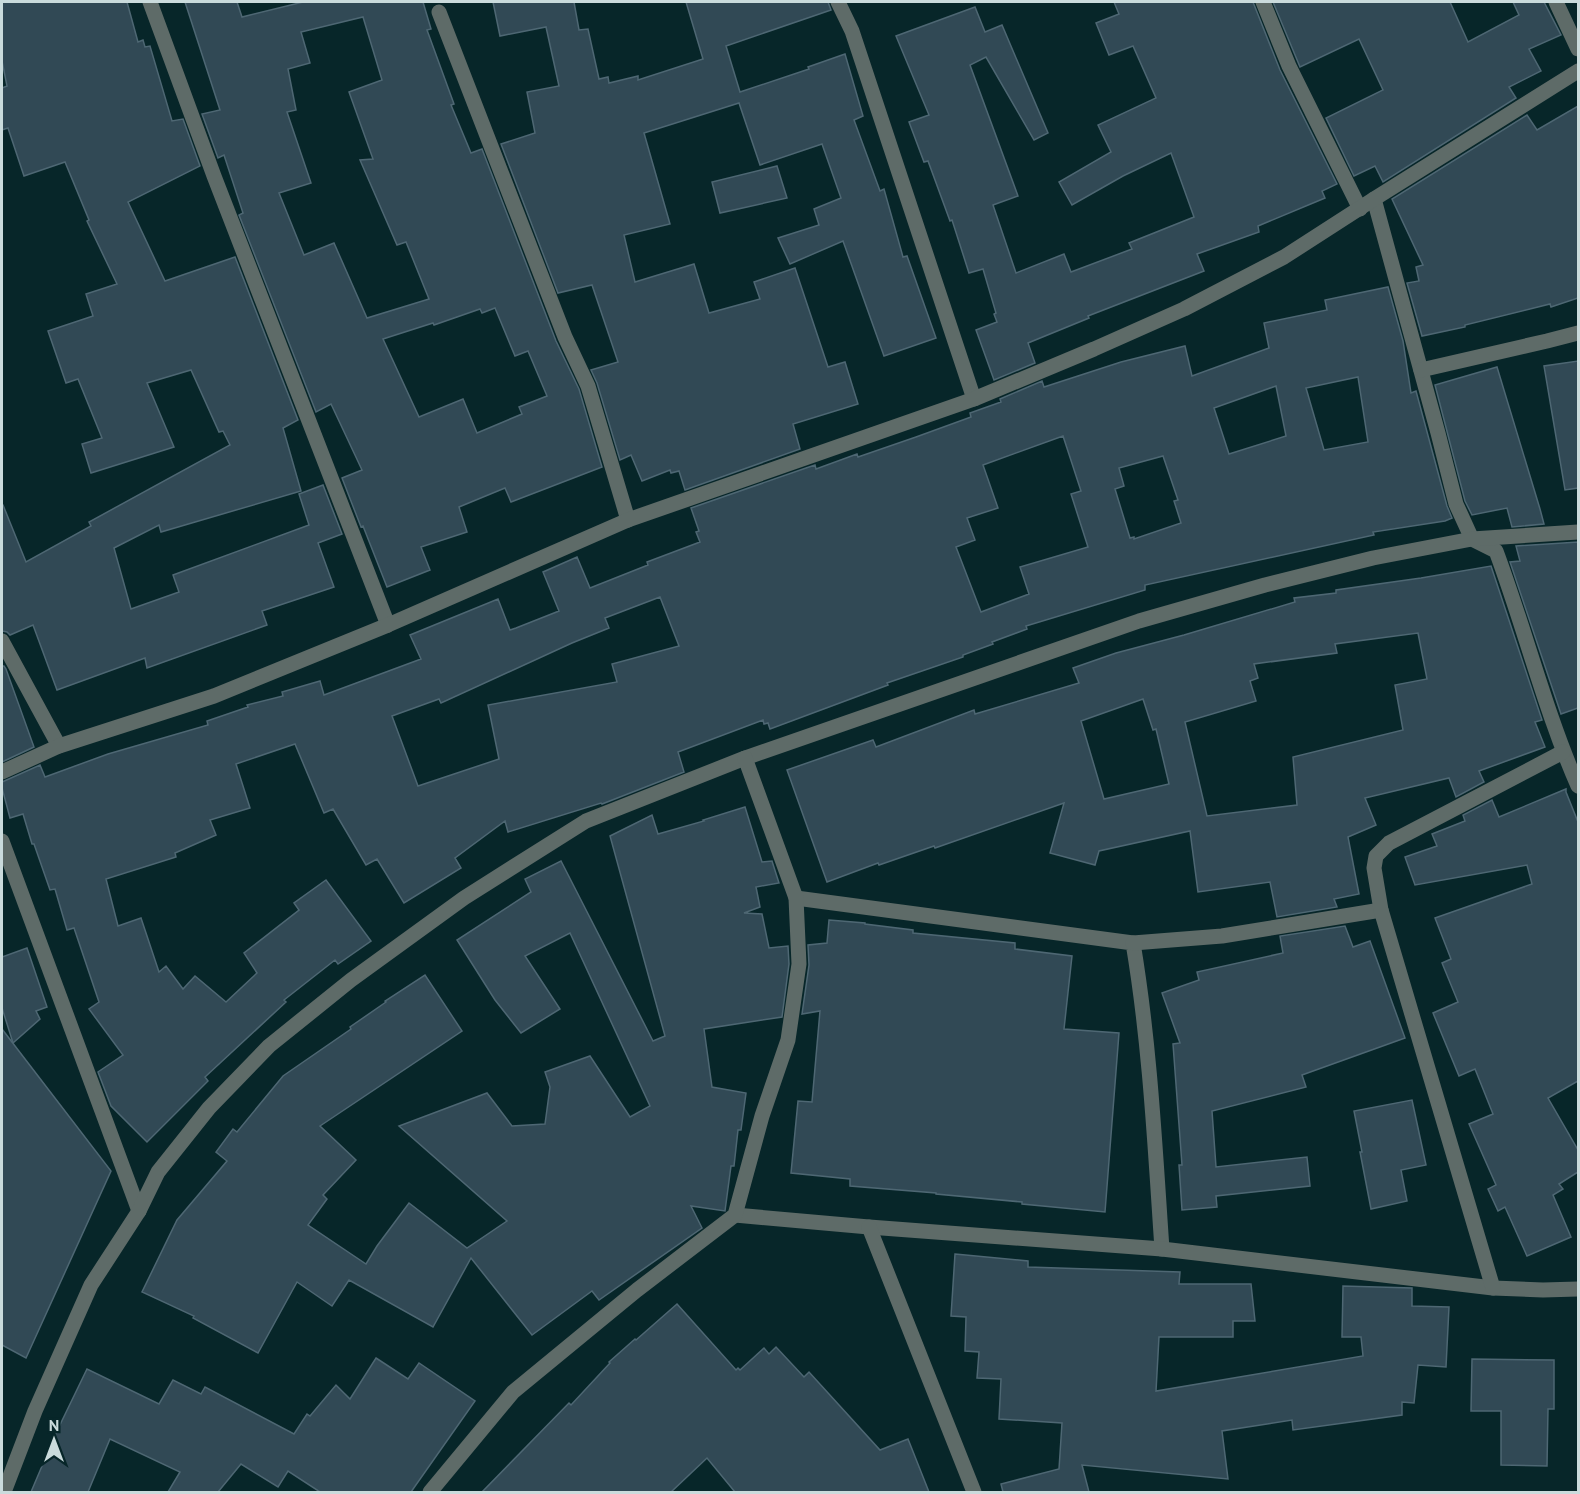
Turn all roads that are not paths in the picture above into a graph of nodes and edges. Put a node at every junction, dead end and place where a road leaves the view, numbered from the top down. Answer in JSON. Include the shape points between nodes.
{"nodes":[{"id":1,"x":150,"y":2,"type":"edge"},
{"id":2,"x":838,"y":2,"type":"edge"},
{"id":3,"x":1263,"y":2,"type":"edge"},
{"id":4,"x":1556,"y":2,"type":"edge"},
{"id":5,"x":439,"y":12,"type":"dead end"},
{"id":6,"x":1578,"y":49,"type":"edge"},
{"id":7,"x":1578,"y":72,"type":"edge"},
{"id":8,"x":1374,"y":199,"type":"junction"},
{"id":9,"x":1360,"y":209,"type":"junction"},
{"id":10,"x":1578,"y":333,"type":"edge"},
{"id":11,"x":1421,"y":370,"type":"junction"},
{"id":12,"x":974,"y":399,"type":"junction"},
{"id":13,"x":628,"y":520,"type":"junction"},
{"id":14,"x":1578,"y":532,"type":"edge"},
{"id":15,"x":1472,"y":539,"type":"junction"},
{"id":16,"x":388,"y":625,"type":"junction"},
{"id":17,"x":2,"y":641,"type":"edge"},
{"id":18,"x":59,"y":746,"type":"junction"},
{"id":19,"x":1563,"y":752,"type":"junction"},
{"id":20,"x":745,"y":758,"type":"junction"},
{"id":21,"x":2,"y":771,"type":"edge"},
{"id":22,"x":1578,"y":786,"type":"edge"},
{"id":23,"x":2,"y":841,"type":"edge"},
{"id":24,"x":796,"y":898,"type":"junction"},
{"id":25,"x":1382,"y":910,"type":"junction"},
{"id":26,"x":1133,"y":943,"type":"junction"},
{"id":27,"x":139,"y":1210,"type":"junction"},
{"id":28,"x":735,"y":1215,"type":"junction"},
{"id":29,"x":869,"y":1227,"type":"junction"},
{"id":30,"x":1162,"y":1249,"type":"junction"},
{"id":31,"x":1493,"y":1288,"type":"junction"},
{"id":32,"x":1578,"y":1289,"type":"edge"},
{"id":33,"x":4,"y":1492,"type":"edge"},
{"id":34,"x":430,"y":1492,"type":"edge"},
{"id":35,"x":974,"y":1492,"type":"edge"}],
"edges":[{"from":1,"to":16,"type":"street"},
{"from":2,"to":12,"type":"street","via":[[852,31]]},
{"from":3,"to":9,"type":"street","via":[[1289,66]]},
{"from":4,"to":6,"type":"street"},
{"from":5,"to":13,"type":"street","via":[[565,337],[588,386]]},
{"from":7,"to":8,"type":"street"},
{"from":8,"to":9,"type":"street"},
{"from":8,"to":11,"type":"street"},
{"from":9,"to":12,"type":"street","via":[[1284,257],[1184,309]]},
{"from":10,"to":11,"type":"street"},
{"from":11,"to":15,"type":"street","via":[[1456,504]]},
{"from":12,"to":13,"type":"street"},
{"from":13,"to":16,"type":"street"},
{"from":14,"to":15,"type":"street"},
{"from":15,"to":19,"type":"street","via":[[1496,551]]},
{"from":15,"to":20,"type":"street","via":[[1373,558],[1139,621]]},
{"from":16,"to":18,"type":"street","via":[[214,696]]},
{"from":17,"to":18,"type":"street"},
{"from":18,"to":21,"type":"street"},
{"from":19,"to":22,"type":"street"},
{"from":19,"to":25,"type":"street","via":[[1389,843],[1376,856],[1374,868]]},
{"from":20,"to":24,"type":"street"},
{"from":20,"to":27,"type":"street","via":[[586,821],[464,897],[351,980],[269,1046],[209,1108],[158,1172]]},
{"from":23,"to":27,"type":"street"},
{"from":24,"to":26,"type":"street"},
{"from":24,"to":28,"type":"street","via":[[799,964],[788,1040]]},
{"from":25,"to":26,"type":"street","via":[[1222,936]]},
{"from":25,"to":31,"type":"street"},
{"from":26,"to":30,"type":"street","via":[[1142,993]]},
{"from":27,"to":33,"type":"street","via":[[91,1285]]},
{"from":28,"to":29,"type":"street"},
{"from":28,"to":34,"type":"street","via":[[513,1392]]},
{"from":29,"to":30,"type":"street"},
{"from":29,"to":35,"type":"street"},
{"from":30,"to":31,"type":"street"},
{"from":31,"to":32,"type":"street"}]}
